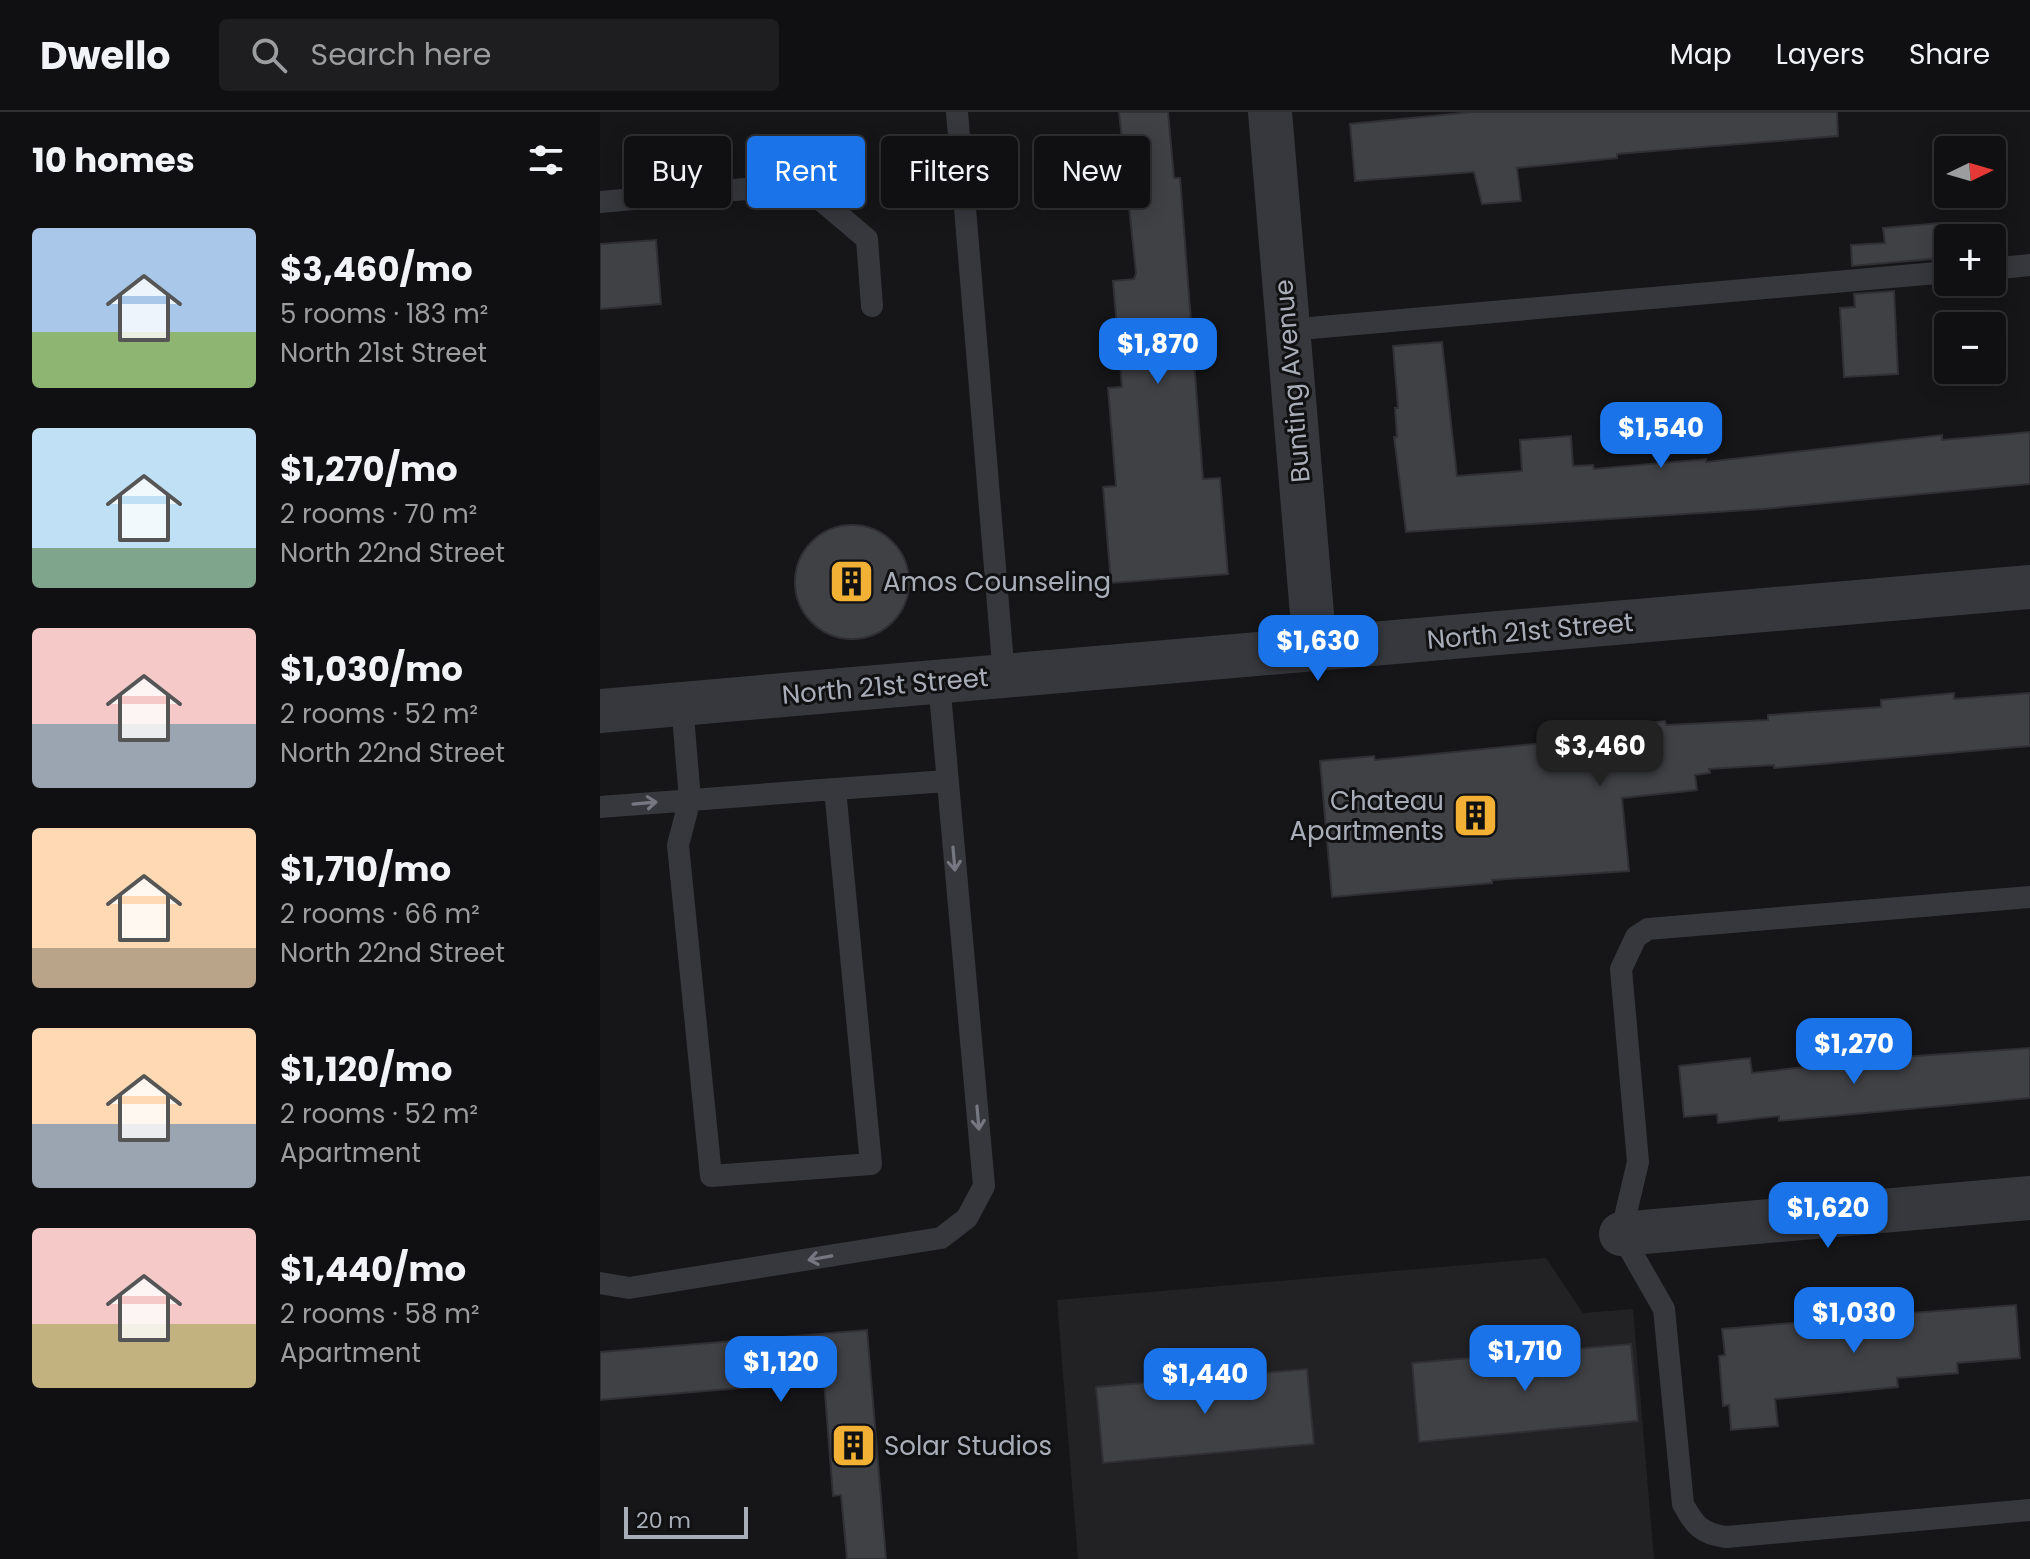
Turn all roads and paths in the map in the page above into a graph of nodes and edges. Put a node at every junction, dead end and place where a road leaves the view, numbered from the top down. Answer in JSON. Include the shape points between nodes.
{"nodes":[{"id":1,"x":957,"y":112,"type":"edge"},
{"id":2,"x":1270,"y":112,"type":"edge"},
{"id":3,"x":600,"y":202,"type":"edge"},
{"id":4,"x":2030,"y":265,"type":"edge"},
{"id":5,"x":2006,"y":268,"type":"edge"},
{"id":6,"x":1934,"y":273,"type":"edge"},
{"id":7,"x":872,"y":306,"type":"dead end"},
{"id":8,"x":1288,"y":330,"type":"junction"},
{"id":9,"x":2030,"y":587,"type":"edge"},
{"id":10,"x":1315,"y":650,"type":"junction"},
{"id":11,"x":1004,"y":676,"type":"junction"},
{"id":12,"x":939,"y":682,"type":"junction"},
{"id":13,"x":682,"y":704,"type":"junction"},
{"id":14,"x":600,"y":711,"type":"edge"},
{"id":15,"x":947,"y":781,"type":"junction"},
{"id":16,"x":835,"y":789,"type":"junction"},
{"id":17,"x":690,"y":799,"type":"junction"},
{"id":18,"x":600,"y":807,"type":"edge"},
{"id":19,"x":2030,"y":897,"type":"edge"},
{"id":20,"x":2030,"y":1198,"type":"edge"},
{"id":21,"x":1621,"y":1234,"type":"junction"},
{"id":22,"x":600,"y":1283,"type":"edge"},
{"id":23,"x":2030,"y":1510,"type":"edge"}],
"edges":[{"from":1,"to":11,"type":"lane"},
{"from":2,"to":8,"type":"street","name":"Bunting Avenue"},
{"from":3,"to":7,"type":"lane","via":[[802,184],[867,239]]},
{"from":4,"to":5,"type":"lane"},
{"from":6,"to":8,"type":"lane"},
{"from":8,"to":10,"type":"street","name":"Bunting Avenue"},
{"from":9,"to":10,"type":"street","name":"North 21st Street"},
{"from":10,"to":11,"type":"street","name":"North 21st Street"},
{"from":11,"to":12,"type":"street","name":"North 21st Street"},
{"from":12,"to":13,"type":"street","name":"North 21st Street"},
{"from":12,"to":15,"type":"lane"},
{"from":13,"to":14,"type":"street","name":"North 21st Street"},
{"from":13,"to":17,"type":"lane"},
{"from":15,"to":16,"type":"lane"},
{"from":15,"to":22,"type":"lane","one_way":true,"via":[[984,1186],[967,1218],[941,1238],[629,1288]]},
{"from":16,"to":17,"type":"lane"},
{"from":16,"to":17,"type":"lane","via":[[871,1164],[711,1176],[678,845]]},
{"from":18,"to":17,"type":"lane","one_way":true},
{"from":19,"to":21,"type":"lane","via":[[1648,929],[1636,937],[1621,969],[1638,1162]]},
{"from":20,"to":21,"type":"street"},
{"from":21,"to":23,"type":"lane","via":[[1664,1309],[1683,1504],[1695,1526],[1726,1537]]}]}
